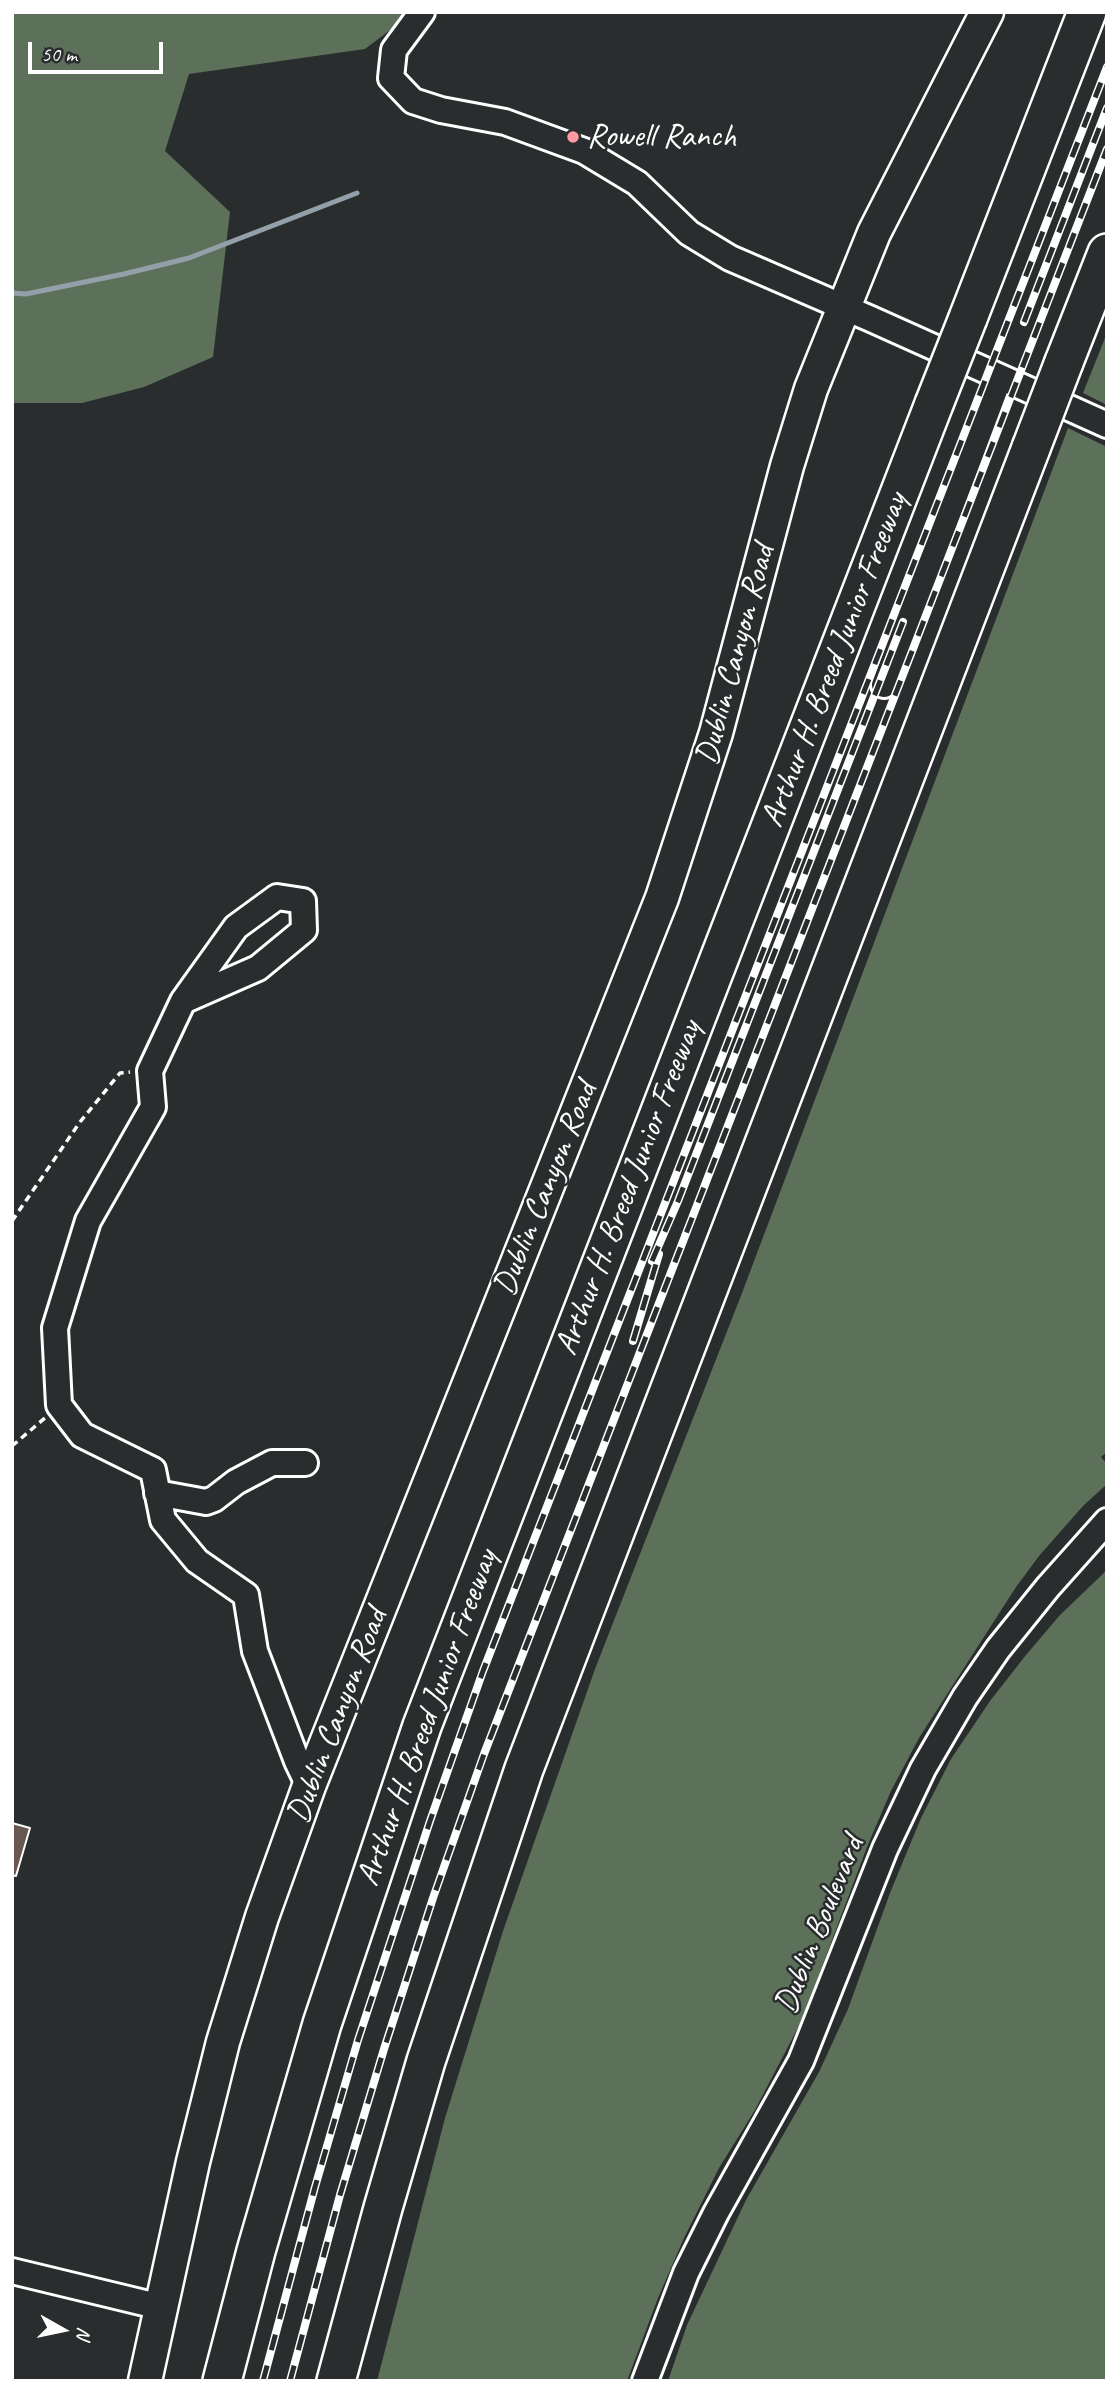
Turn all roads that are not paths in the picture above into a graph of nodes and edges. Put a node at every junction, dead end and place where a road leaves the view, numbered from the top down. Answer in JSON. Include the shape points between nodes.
{"nodes":[{"id":1,"x":422,"y":12,"type":"edge"},
{"id":2,"x":987,"y":12,"type":"edge"},
{"id":3,"x":1087,"y":12,"type":"edge"},
{"id":4,"x":1107,"y":253,"type":"edge"},
{"id":5,"x":843,"y":307,"type":"junction"},
{"id":6,"x":1000,"y":377,"type":"junction"},
{"id":7,"x":1107,"y":425,"type":"edge"},
{"id":8,"x":883,"y":685,"type":"dead end"},
{"id":9,"x":183,"y":1001,"type":"junction"},
{"id":10,"x":305,"y":1463,"type":"dead end"},
{"id":11,"x":157,"y":1493,"type":"junction"},
{"id":12,"x":1106,"y":1523,"type":"edge"},
{"id":13,"x":309,"y":1786,"type":"junction"},
{"id":14,"x":12,"y":2271,"type":"edge"},
{"id":15,"x":161,"y":2307,"type":"junction"},
{"id":16,"x":145,"y":2381,"type":"edge"},
{"id":17,"x":222,"y":2381,"type":"edge"},
{"id":18,"x":336,"y":2381,"type":"edge"},
{"id":19,"x":645,"y":2381,"type":"edge"}],
"edges":[{"from":1,"to":5,"type":"street","via":[[394,50],[391,78],[413,101],[505,122],[598,158],[637,183],[709,246]]},
{"from":2,"to":5,"type":"main road","name":"Dublin Canyon Road","via":[[880,221]]},
{"from":3,"to":17,"type":"highway","name":"Arthur H. Breed Junior Freeway","bridge":true,"via":[[422,1726],[322,2024]]},
{"from":4,"to":18,"type":"highway","bridge":true,"via":[[524,1769],[426,2061]]},
{"from":5,"to":6,"type":"street"},
{"from":5,"to":13,"type":"main road","name":"Dublin Canyon Road","via":[[794,439],[716,733],[662,898]]},
{"from":6,"to":7,"type":"street"},
{"from":6,"to":8,"type":"street"},
{"from":9,"to":9,"type":"street","via":[[258,968],[303,930],[303,901],[276,897],[236,927]]},
{"from":9,"to":11,"type":"street","via":[[150,1071],[153,1107],[88,1221],[55,1328],[59,1405],[82,1434],[152,1470]]},
{"from":10,"to":11,"type":"street","via":[[272,1463],[206,1502]]},
{"from":11,"to":13,"type":"street","via":[[163,1520],[197,1561],[246,1595],[255,1651]]},
{"from":12,"to":19,"type":"street","name":"Dublin Boulevard","via":[[998,1649],[923,1769],[885,1849],[801,2061],[686,2273]]},
{"from":13,"to":15,"type":"main road","name":"Dublin Canyon Road","via":[[223,2042]]},
{"from":14,"to":15,"type":"street"},
{"from":15,"to":16,"type":"main road","name":"Dublin Canyon Road"}]}
